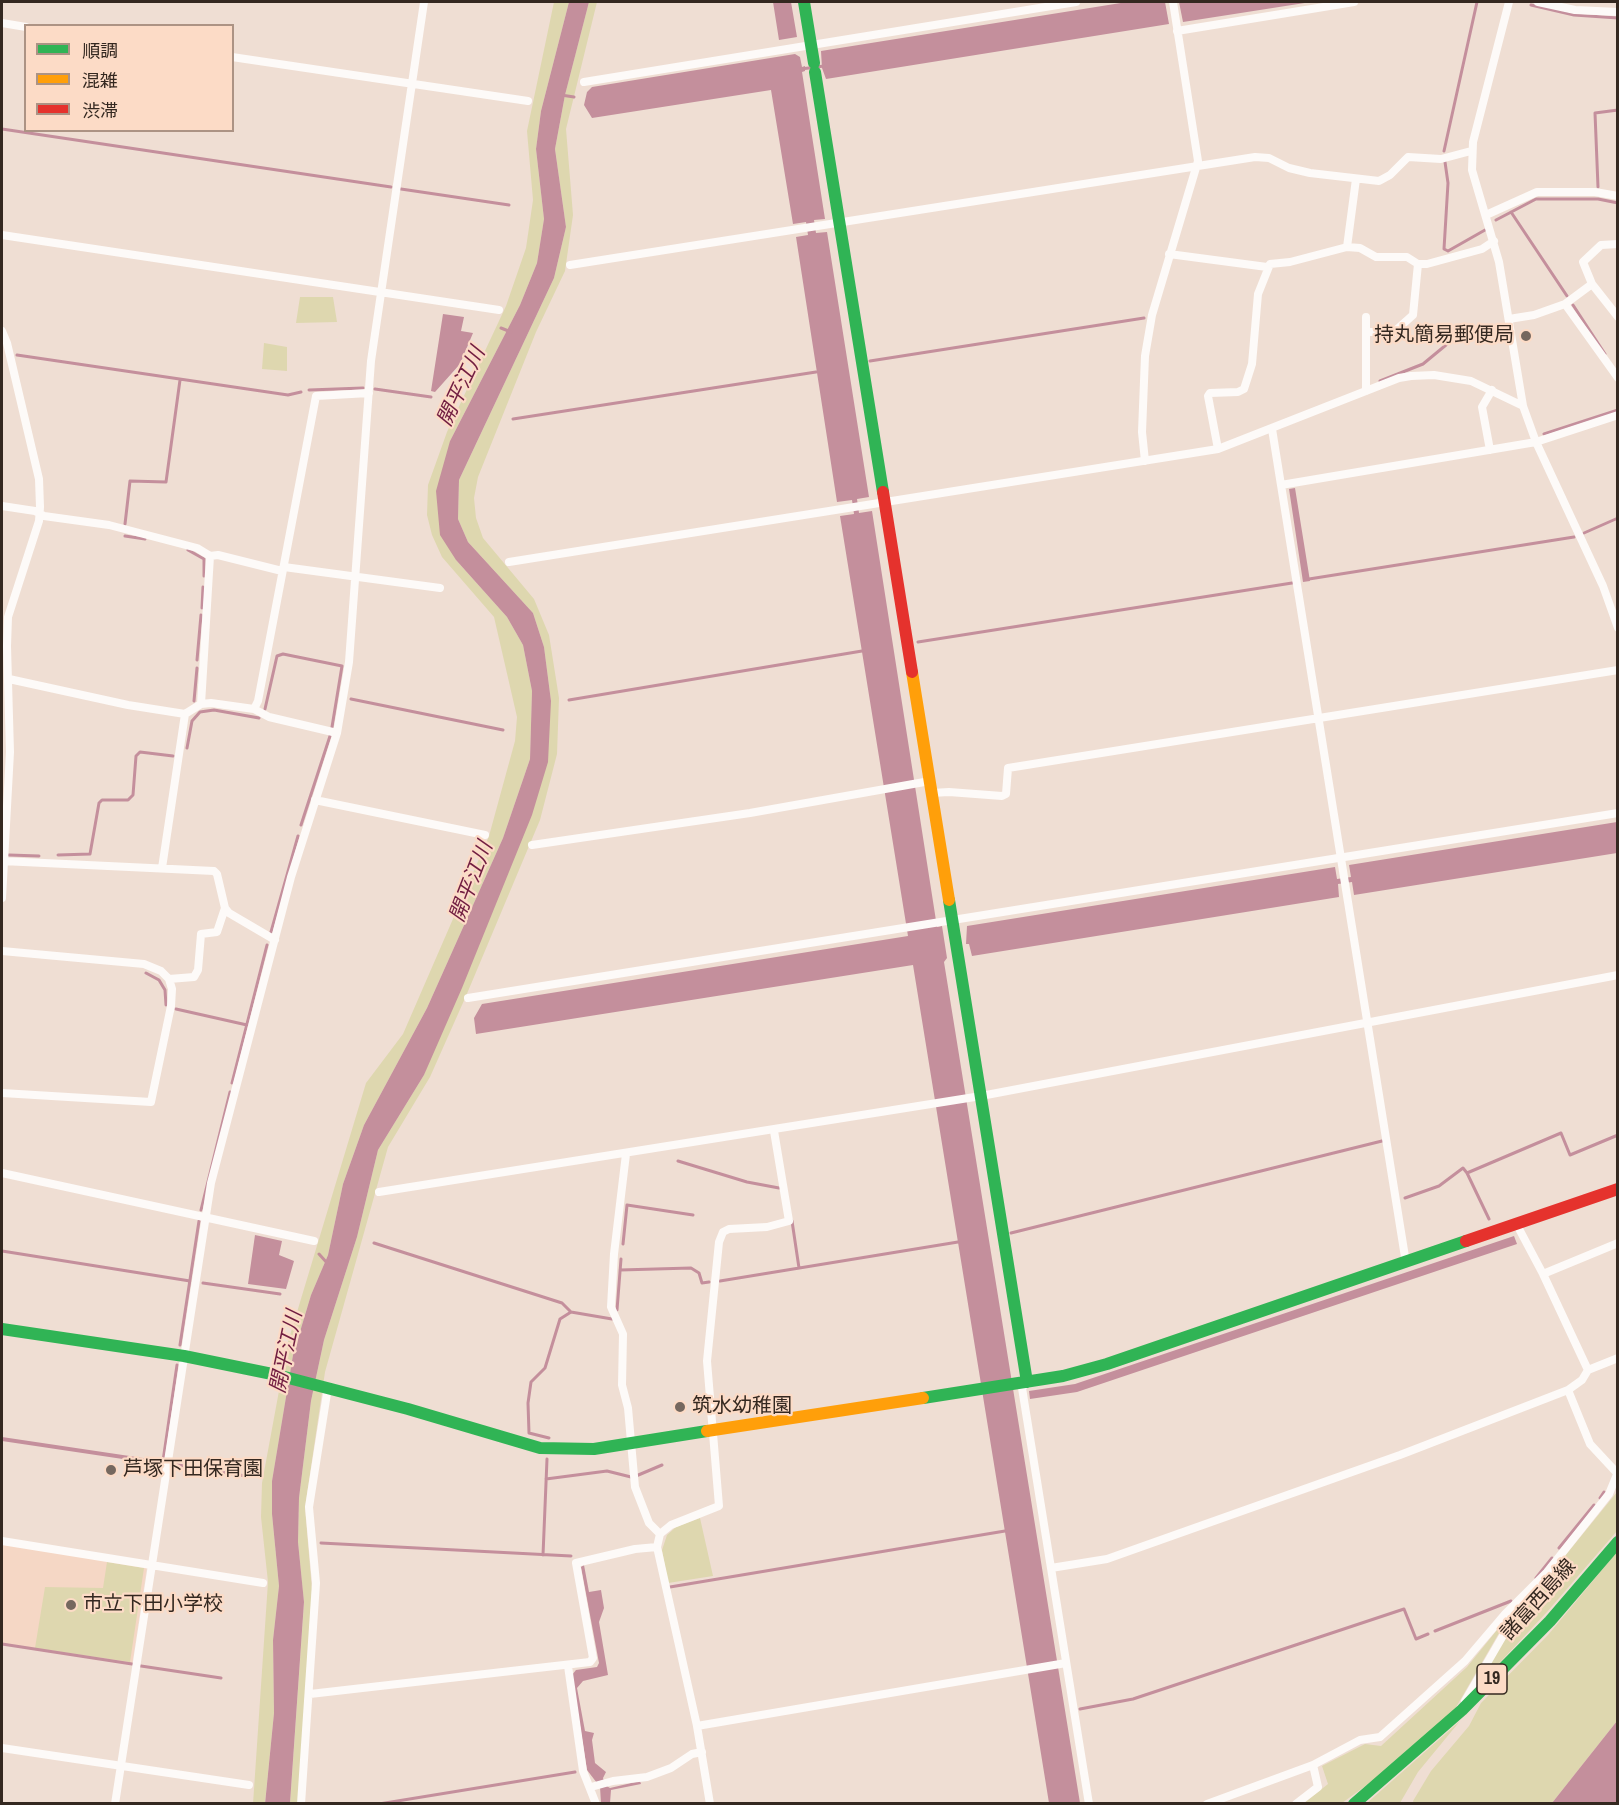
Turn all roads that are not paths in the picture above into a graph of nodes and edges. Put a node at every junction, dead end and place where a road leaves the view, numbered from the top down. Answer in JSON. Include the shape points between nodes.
{"nodes":[{"id":1,"x":424,"y":2,"type":"edge"},
{"id":2,"x":804,"y":2,"type":"edge"},
{"id":3,"x":1076,"y":2,"type":"edge"},
{"id":4,"x":1354,"y":2,"type":"edge"},
{"id":5,"x":1509,"y":2,"type":"edge"},
{"id":6,"x":1538,"y":2,"type":"edge"},
{"id":7,"x":1174,"y":6,"type":"edge"},
{"id":8,"x":1617,"y":12,"type":"edge"},
{"id":9,"x":2,"y":23,"type":"edge"},
{"id":10,"x":24,"y":27,"type":"edge"},
{"id":11,"x":1178,"y":31,"type":"junction"},
{"id":12,"x":811,"y":45,"type":"junction"},
{"id":13,"x":234,"y":57,"type":"edge"},
{"id":14,"x":585,"y":82,"type":"dead end"},
{"id":15,"x":412,"y":83,"type":"junction"},
{"id":16,"x":528,"y":101,"type":"dead end"},
{"id":17,"x":1471,"y":151,"type":"junction"},
{"id":18,"x":1197,"y":165,"type":"junction"},
{"id":19,"x":1356,"y":179,"type":"junction"},
{"id":20,"x":1617,"y":196,"type":"edge"},
{"id":21,"x":1486,"y":215,"type":"junction"},
{"id":22,"x":840,"y":224,"type":"junction"},
{"id":23,"x":2,"y":235,"type":"edge"},
{"id":24,"x":1494,"y":241,"type":"junction"},
{"id":25,"x":1617,"y":244,"type":"edge"},
{"id":26,"x":1347,"y":247,"type":"junction"},
{"id":27,"x":1169,"y":254,"type":"junction"},
{"id":28,"x":1418,"y":264,"type":"junction"},
{"id":29,"x":570,"y":265,"type":"dead end"},
{"id":30,"x":1267,"y":267,"type":"junction"},
{"id":31,"x":1592,"y":285,"type":"junction"},
{"id":32,"x":381,"y":291,"type":"junction"},
{"id":33,"x":1565,"y":304,"type":"junction"},
{"id":34,"x":499,"y":310,"type":"dead end"},
{"id":35,"x":1366,"y":317,"type":"dead end"},
{"id":36,"x":1617,"y":317,"type":"edge"},
{"id":37,"x":1509,"y":319,"type":"junction"},
{"id":38,"x":2,"y":331,"type":"edge"},
{"id":39,"x":1366,"y":332,"type":"junction"},
{"id":40,"x":1617,"y":378,"type":"edge"},
{"id":41,"x":1492,"y":390,"type":"junction"},
{"id":42,"x":1366,"y":391,"type":"junction"},
{"id":43,"x":369,"y":393,"type":"junction"},
{"id":44,"x":1523,"y":406,"type":"junction"},
{"id":45,"x":1617,"y":415,"type":"edge"},
{"id":46,"x":1272,"y":429,"type":"junction"},
{"id":47,"x":1536,"y":442,"type":"junction"},
{"id":48,"x":1218,"y":449,"type":"junction"},
{"id":49,"x":1490,"y":450,"type":"junction"},
{"id":50,"x":1145,"y":461,"type":"junction"},
{"id":51,"x":1281,"y":485,"type":"junction"},
{"id":52,"x":885,"y":501,"type":"junction"},
{"id":53,"x":2,"y":506,"type":"edge"},
{"id":54,"x":40,"y":514,"type":"junction"},
{"id":55,"x":210,"y":556,"type":"junction"},
{"id":56,"x":509,"y":562,"type":"dead end"},
{"id":57,"x":283,"y":569,"type":"junction"},
{"id":58,"x":355,"y":576,"type":"junction"},
{"id":59,"x":440,"y":588,"type":"dead end"},
{"id":60,"x":1617,"y":627,"type":"edge"},
{"id":61,"x":1617,"y":670,"type":"edge"},
{"id":62,"x":9,"y":679,"type":"junction"},
{"id":63,"x":201,"y":704,"type":"junction"},
{"id":64,"x":254,"y":709,"type":"junction"},
{"id":65,"x":185,"y":714,"type":"junction"},
{"id":66,"x":1318,"y":718,"type":"junction"},
{"id":67,"x":337,"y":733,"type":"junction"},
{"id":68,"x":6,"y":752,"type":"edge"},
{"id":69,"x":927,"y":786,"type":"junction"},
{"id":70,"x":315,"y":800,"type":"junction"},
{"id":71,"x":1617,"y":813,"type":"edge"},
{"id":72,"x":485,"y":836,"type":"dead end"},
{"id":73,"x":532,"y":845,"type":"dead end"},
{"id":74,"x":1342,"y":858,"type":"junction"},
{"id":75,"x":2,"y":861,"type":"edge"},
{"id":76,"x":162,"y":868,"type":"junction"},
{"id":77,"x":2,"y":898,"type":"edge"},
{"id":78,"x":225,"y":908,"type":"junction"},
{"id":79,"x":952,"y":920,"type":"junction"},
{"id":80,"x":275,"y":940,"type":"junction"},
{"id":81,"x":2,"y":951,"type":"edge"},
{"id":82,"x":1617,"y":975,"type":"edge"},
{"id":83,"x":169,"y":979,"type":"junction"},
{"id":84,"x":468,"y":998,"type":"dead end"},
{"id":85,"x":1368,"y":1022,"type":"junction"},
{"id":86,"x":2,"y":1094,"type":"edge"},
{"id":87,"x":974,"y":1097,"type":"junction"},
{"id":88,"x":774,"y":1131,"type":"junction"},
{"id":89,"x":626,"y":1154,"type":"junction"},
{"id":90,"x":2,"y":1173,"type":"edge"},
{"id":91,"x":1617,"y":1189,"type":"edge"},
{"id":92,"x":379,"y":1192,"type":"dead end"},
{"id":93,"x":205,"y":1216,"type":"junction"},
{"id":94,"x":1517,"y":1225,"type":"junction"},
{"id":95,"x":314,"y":1241,"type":"dead end"},
{"id":96,"x":1617,"y":1243,"type":"edge"},
{"id":97,"x":1406,"y":1263,"type":"junction"},
{"id":98,"x":1544,"y":1274,"type":"junction"},
{"id":99,"x":2,"y":1329,"type":"edge"},
{"id":100,"x":184,"y":1356,"type":"junction"},
{"id":101,"x":1617,"y":1358,"type":"edge"},
{"id":102,"x":1588,"y":1370,"type":"junction"},
{"id":103,"x":1027,"y":1382,"type":"junction"},
{"id":104,"x":326,"y":1387,"type":"junction"},
{"id":105,"x":1568,"y":1390,"type":"junction"},
{"id":106,"x":712,"y":1431,"type":"junction"},
{"id":107,"x":632,"y":1443,"type":"junction"},
{"id":108,"x":1617,"y":1472,"type":"edge"},
{"id":109,"x":660,"y":1534,"type":"junction"},
{"id":110,"x":2,"y":1541,"type":"edge"},
{"id":111,"x":1617,"y":1542,"type":"edge"},
{"id":112,"x":657,"y":1547,"type":"junction"},
{"id":113,"x":152,"y":1564,"type":"junction"},
{"id":114,"x":1051,"y":1568,"type":"junction"},
{"id":115,"x":263,"y":1583,"type":"dead end"},
{"id":116,"x":1519,"y":1602,"type":"junction"},
{"id":117,"x":1063,"y":1664,"type":"junction"},
{"id":118,"x":568,"y":1666,"type":"junction"},
{"id":119,"x":310,"y":1694,"type":"junction"},
{"id":120,"x":1462,"y":1710,"type":"junction"},
{"id":121,"x":697,"y":1726,"type":"junction"},
{"id":122,"x":2,"y":1748,"type":"edge"},
{"id":123,"x":702,"y":1752,"type":"junction"},
{"id":124,"x":1313,"y":1765,"type":"junction"},
{"id":125,"x":120,"y":1766,"type":"junction"},
{"id":126,"x":249,"y":1785,"type":"dead end"},
{"id":127,"x":593,"y":1786,"type":"junction"},
{"id":128,"x":115,"y":1803,"type":"edge"},
{"id":129,"x":302,"y":1803,"type":"edge"},
{"id":130,"x":596,"y":1803,"type":"edge"},
{"id":131,"x":710,"y":1803,"type":"edge"},
{"id":132,"x":1089,"y":1803,"type":"edge"},
{"id":133,"x":1207,"y":1803,"type":"edge"},
{"id":134,"x":1296,"y":1803,"type":"edge"},
{"id":135,"x":1354,"y":1803,"type":"edge"}],
"edges":[{"from":1,"to":15,"type":"street"},
{"from":2,"to":12,"type":"street"},
{"from":3,"to":12,"type":"street"},
{"from":4,"to":11,"type":"street"},
{"from":5,"to":17,"type":"street"},
{"from":6,"to":8,"type":"street"},
{"from":7,"to":11,"type":"street"},
{"from":9,"to":10,"type":"street"},
{"from":11,"to":18,"type":"street"},
{"from":12,"to":14,"type":"street"},
{"from":12,"to":22,"type":"street"},
{"from":13,"to":15,"type":"street"},
{"from":15,"to":16,"type":"street"},
{"from":15,"to":32,"type":"street"},
{"from":17,"to":19,"type":"street","via":[[1442,159],[1408,157],[1384,179]]},
{"from":17,"to":21,"type":"street","via":[[1476,187]]},
{"from":18,"to":19,"type":"street","via":[[1263,156],[1289,168]]},
{"from":18,"to":22,"type":"street"},
{"from":18,"to":27,"type":"street"},
{"from":19,"to":26,"type":"street"},
{"from":20,"to":21,"type":"street","via":[[1537,192]]},
{"from":21,"to":24,"type":"street"},
{"from":22,"to":29,"type":"street"},
{"from":22,"to":52,"type":"street"},
{"from":23,"to":32,"type":"street"},
{"from":24,"to":28,"type":"street","via":[[1482,249]]},
{"from":24,"to":37,"type":"street"},
{"from":25,"to":31,"type":"street","via":[[1601,245],[1586,258]]},
{"from":26,"to":28,"type":"street","via":[[1360,248],[1376,257],[1411,258]]},
{"from":26,"to":30,"type":"street"},
{"from":27,"to":30,"type":"street"},
{"from":27,"to":50,"type":"street","via":[[1145,356]]},
{"from":28,"to":39,"type":"street","via":[[1413,315],[1394,332]]},
{"from":30,"to":48,"type":"street","via":[[1258,294],[1252,364],[1244,389],[1208,396]]},
{"from":31,"to":33,"type":"street"},
{"from":31,"to":36,"type":"street"},
{"from":32,"to":34,"type":"street"},
{"from":32,"to":43,"type":"street"},
{"from":33,"to":37,"type":"street"},
{"from":33,"to":40,"type":"street"},
{"from":35,"to":39,"type":"street"},
{"from":37,"to":44,"type":"street"},
{"from":38,"to":54,"type":"street","via":[[39,479]]},
{"from":39,"to":42,"type":"street"},
{"from":41,"to":42,"type":"street","via":[[1471,381],[1424,375],[1399,378]]},
{"from":41,"to":44,"type":"street"},
{"from":41,"to":49,"type":"street","via":[[1482,407]]},
{"from":42,"to":46,"type":"street"},
{"from":43,"to":57,"type":"street","via":[[316,396]]},
{"from":43,"to":58,"type":"street"},
{"from":44,"to":47,"type":"street"},
{"from":45,"to":47,"type":"street"},
{"from":46,"to":48,"type":"street"},
{"from":46,"to":51,"type":"street"},
{"from":47,"to":49,"type":"street"},
{"from":47,"to":60,"type":"street","via":[[1603,586]]},
{"from":48,"to":50,"type":"street"},
{"from":49,"to":51,"type":"street"},
{"from":50,"to":52,"type":"street"},
{"from":51,"to":66,"type":"street"},
{"from":52,"to":56,"type":"street"},
{"from":52,"to":69,"type":"street"},
{"from":53,"to":54,"type":"street"},
{"from":54,"to":55,"type":"street","via":[[108,525],[197,548]]},
{"from":54,"to":62,"type":"street","via":[[8,616]]},
{"from":55,"to":57,"type":"street"},
{"from":55,"to":63,"type":"street"},
{"from":57,"to":58,"type":"street"},
{"from":57,"to":64,"type":"street","via":[[266,666]]},
{"from":58,"to":59,"type":"street"},
{"from":58,"to":67,"type":"street","via":[[349,662]]},
{"from":61,"to":66,"type":"street"},
{"from":62,"to":65,"type":"street"},
{"from":62,"to":68,"type":"street"},
{"from":63,"to":64,"type":"street"},
{"from":63,"to":65,"type":"street"},
{"from":64,"to":67,"type":"street","via":[[268,717]]},
{"from":65,"to":76,"type":"street"},
{"from":66,"to":69,"type":"street","via":[[1008,768],[1006,794],[1002,796],[949,792]]},
{"from":66,"to":74,"type":"street"},
{"from":67,"to":70,"type":"street"},
{"from":68,"to":75,"type":"street"},
{"from":69,"to":73,"type":"street","via":[[878,790]]},
{"from":69,"to":79,"type":"street"},
{"from":70,"to":72,"type":"street"},
{"from":70,"to":80,"type":"street"},
{"from":71,"to":74,"type":"street"},
{"from":74,"to":79,"type":"street"},
{"from":74,"to":85,"type":"street"},
{"from":75,"to":76,"type":"street"},
{"from":75,"to":77,"type":"street"},
{"from":76,"to":78,"type":"street","via":[[214,871],[223,890]]},
{"from":78,"to":80,"type":"street"},
{"from":78,"to":83,"type":"street","via":[[217,932],[201,934],[194,977]]},
{"from":79,"to":84,"type":"street"},
{"from":79,"to":87,"type":"street"},
{"from":80,"to":93,"type":"street"},
{"from":81,"to":83,"type":"street","via":[[129,961],[160,971]]},
{"from":82,"to":85,"type":"street"},
{"from":83,"to":86,"type":"street","via":[[171,1006],[151,1102]]},
{"from":85,"to":87,"type":"street"},
{"from":85,"to":97,"type":"street"},
{"from":87,"to":88,"type":"street"},
{"from":87,"to":103,"type":"street"},
{"from":88,"to":89,"type":"street"},
{"from":88,"to":106,"type":"street","via":[[789,1221],[767,1227],[729,1229],[719,1242],[707,1346]]},
{"from":89,"to":92,"type":"street"},
{"from":89,"to":107,"type":"street","via":[[611,1304],[623,1334],[622,1385]]},
{"from":90,"to":93,"type":"street"},
{"from":91,"to":94,"type":"street"},
{"from":93,"to":95,"type":"street"},
{"from":93,"to":100,"type":"street"},
{"from":94,"to":97,"type":"street"},
{"from":94,"to":98,"type":"street"},
{"from":96,"to":98,"type":"street"},
{"from":97,"to":103,"type":"street","via":[[1107,1364]]},
{"from":98,"to":102,"type":"street"},
{"from":99,"to":100,"type":"street"},
{"from":100,"to":104,"type":"street"},
{"from":100,"to":113,"type":"street"},
{"from":101,"to":102,"type":"street"},
{"from":102,"to":105,"type":"street"},
{"from":103,"to":106,"type":"street"},
{"from":103,"to":114,"type":"street","via":[[1022,1388]]},
{"from":104,"to":107,"type":"street","via":[[540,1448],[594,1449]]},
{"from":104,"to":119,"type":"street","via":[[309,1507],[316,1584]]},
{"from":105,"to":108,"type":"street","via":[[1590,1444]]},
{"from":105,"to":114,"type":"street","via":[[1400,1455],[1107,1559]]},
{"from":106,"to":107,"type":"street"},
{"from":106,"to":109,"type":"street","via":[[719,1506],[670,1525]]},
{"from":107,"to":109,"type":"street","via":[[635,1487],[649,1523]]},
{"from":108,"to":116,"type":"street","via":[[1609,1494]]},
{"from":109,"to":112,"type":"street"},
{"from":110,"to":113,"type":"street"},
{"from":111,"to":120,"type":"street","name":"諸富西島線","number":"19","via":[[1550,1621]]},
{"from":112,"to":118,"type":"street","via":[[577,1562],[593,1660]]},
{"from":112,"to":121,"type":"street"},
{"from":113,"to":115,"type":"street"},
{"from":113,"to":125,"type":"street"},
{"from":114,"to":117,"type":"street"},
{"from":116,"to":120,"type":"street"},
{"from":116,"to":124,"type":"street","via":[[1465,1661],[1380,1737],[1360,1740]]},
{"from":117,"to":121,"type":"street"},
{"from":117,"to":132,"type":"street"},
{"from":118,"to":119,"type":"street"},
{"from":118,"to":127,"type":"street","via":[[583,1771]]},
{"from":119,"to":129,"type":"street"},
{"from":120,"to":135,"type":"street","name":"諸富西島線","number":"19"},
{"from":121,"to":123,"type":"street"},
{"from":122,"to":125,"type":"street"},
{"from":123,"to":127,"type":"street","via":[[647,1777]]},
{"from":123,"to":131,"type":"street"},
{"from":124,"to":133,"type":"street"},
{"from":124,"to":134,"type":"street","via":[[1318,1786]]},
{"from":125,"to":126,"type":"street"},
{"from":125,"to":128,"type":"street"},
{"from":127,"to":130,"type":"street"}]}
